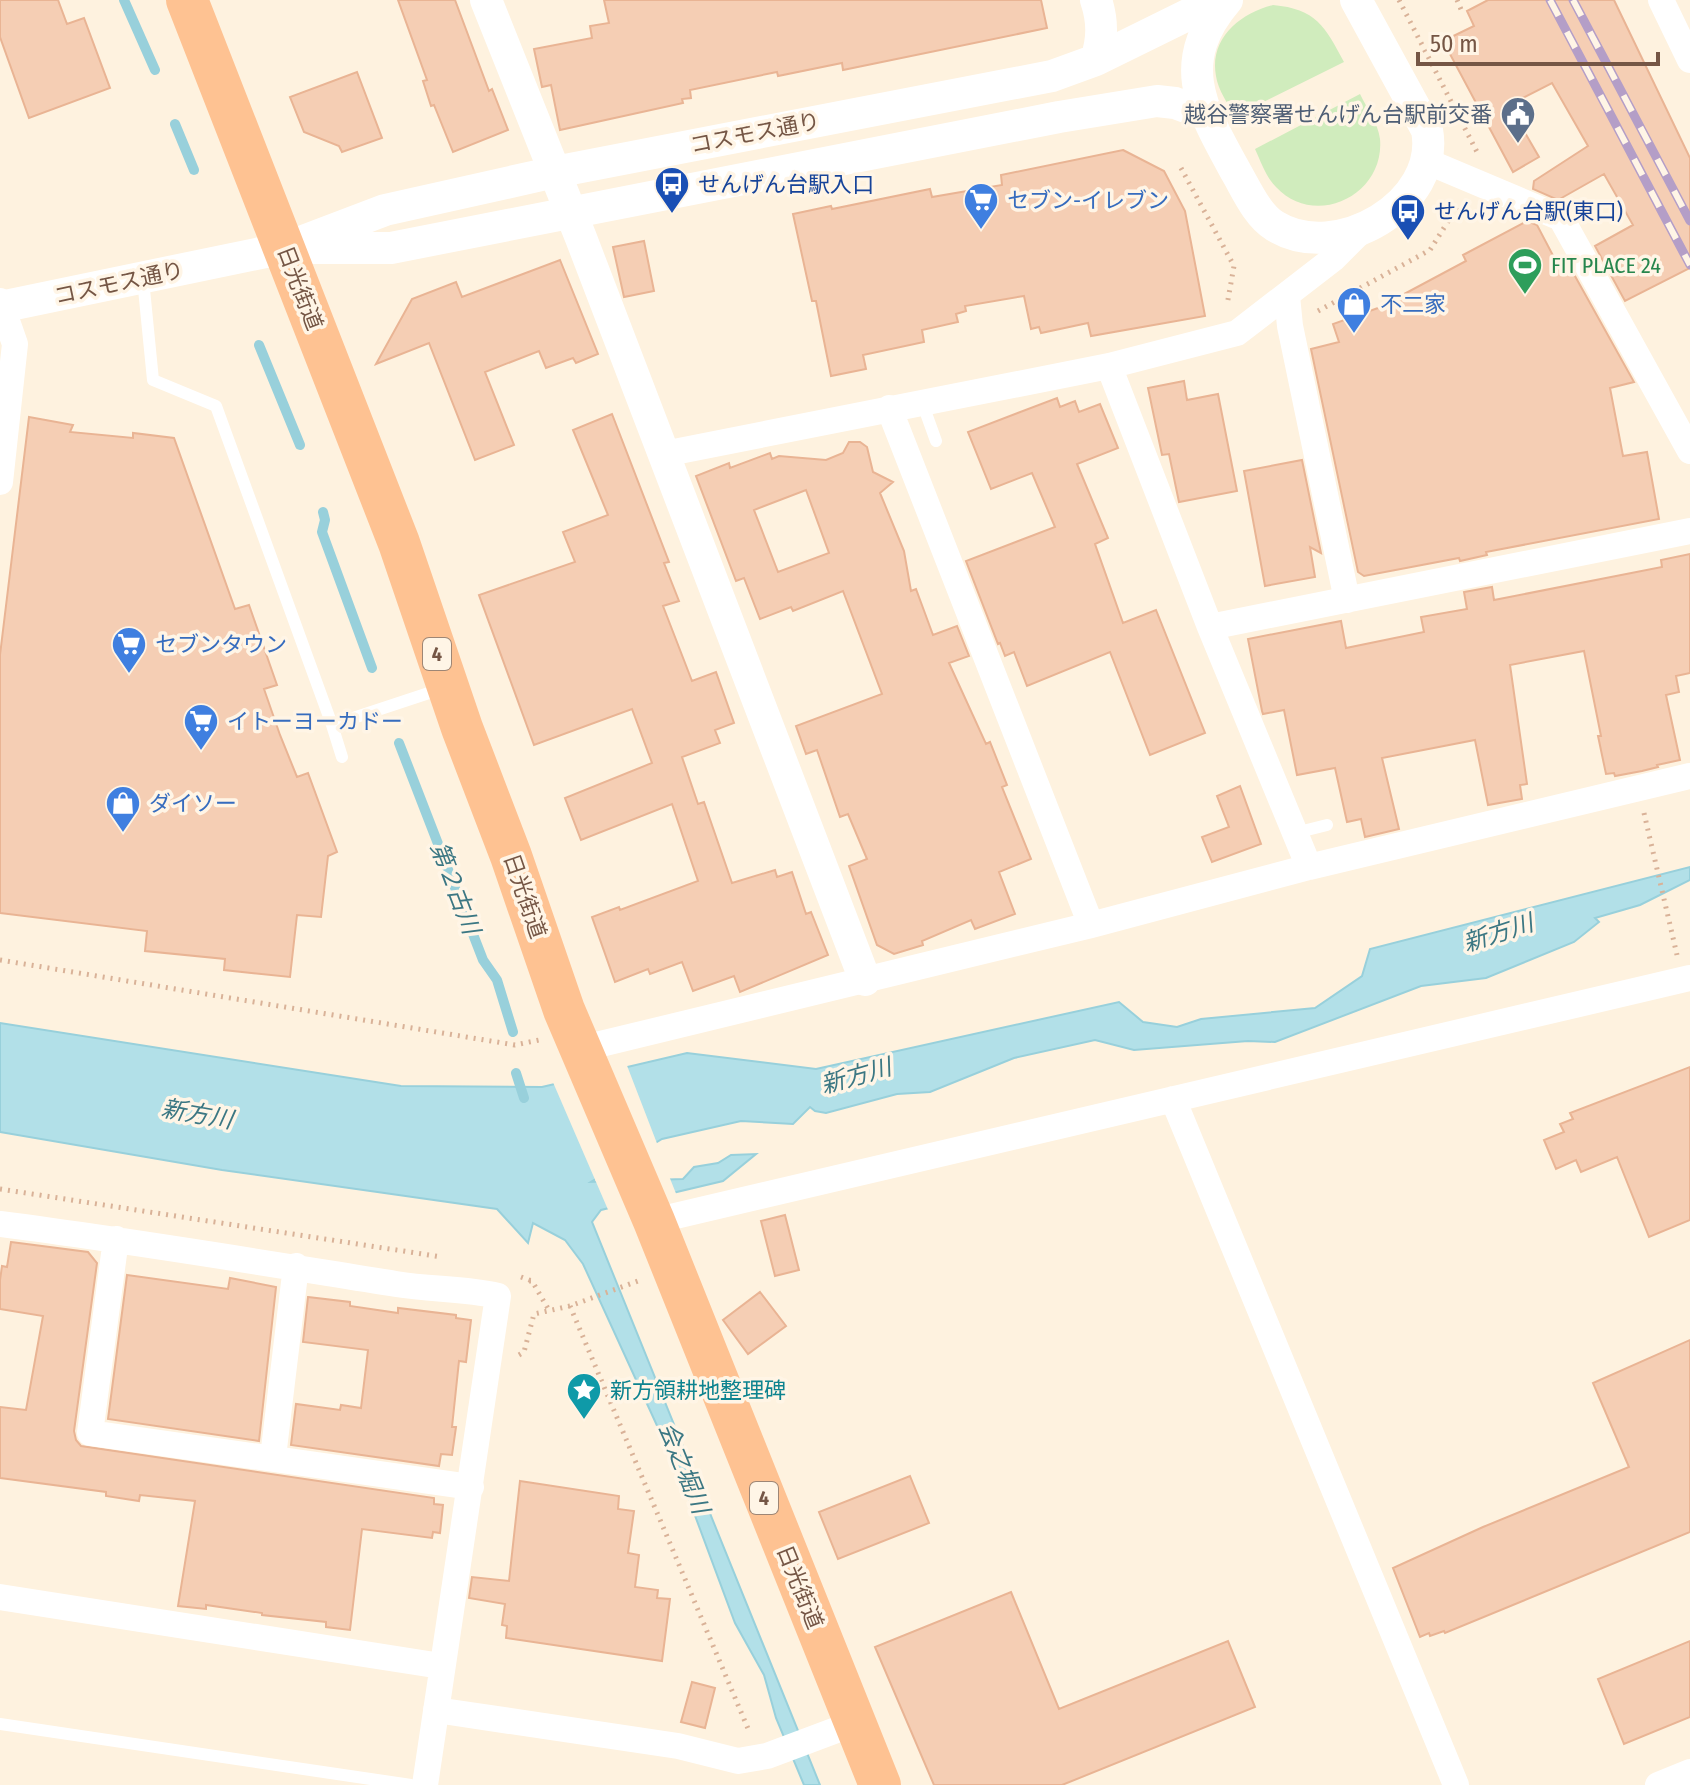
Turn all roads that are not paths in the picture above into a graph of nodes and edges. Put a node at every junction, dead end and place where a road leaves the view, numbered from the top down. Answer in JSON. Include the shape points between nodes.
{"nodes":[{"id":1,"x":187,"y":0,"type":"edge"},
{"id":2,"x":486,"y":0,"type":"edge"},
{"id":3,"x":1096,"y":0,"type":"edge"},
{"id":4,"x":1176,"y":0,"type":"edge"},
{"id":5,"x":1356,"y":0,"type":"edge"},
{"id":6,"x":1661,"y":0,"type":"edge"},
{"id":7,"x":1218,"y":2,"type":"edge"},
{"id":8,"x":1096,"y":60,"type":"junction"},
{"id":9,"x":1690,"y":60,"type":"edge"},
{"id":10,"x":1205,"y":114,"type":"junction"},
{"id":11,"x":1426,"y":161,"type":"junction"},
{"id":12,"x":555,"y":172,"type":"junction"},
{"id":13,"x":571,"y":212,"type":"junction"},
{"id":14,"x":1364,"y":228,"type":"junction"},
{"id":15,"x":285,"y":248,"type":"junction"},
{"id":16,"x":143,"y":277,"type":"junction"},
{"id":17,"x":1287,"y":296,"type":"junction"},
{"id":18,"x":1,"y":305,"type":"edge"},
{"id":19,"x":1109,"y":366,"type":"junction"},
{"id":20,"x":922,"y":402,"type":"junction"},
{"id":21,"x":889,"y":408,"type":"junction"},
{"id":22,"x":936,"y":441,"type":"dead end"},
{"id":23,"x":1690,"y":451,"type":"edge"},
{"id":24,"x":664,"y":454,"type":"junction"},
{"id":25,"x":0,"y":482,"type":"edge"},
{"id":26,"x":1690,"y":531,"type":"edge"},
{"id":27,"x":1347,"y":600,"type":"junction"},
{"id":28,"x":1210,"y":627,"type":"junction"},
{"id":29,"x":448,"y":686,"type":"junction"},
{"id":30,"x":332,"y":725,"type":"junction"},
{"id":31,"x":342,"y":757,"type":"dead end"},
{"id":32,"x":1690,"y":776,"type":"edge"},
{"id":33,"x":1324,"y":823,"type":"dead end"},
{"id":34,"x":1295,"y":833,"type":"junction"},
{"id":35,"x":1309,"y":867,"type":"junction"},
{"id":36,"x":1091,"y":925,"type":"junction"},
{"id":37,"x":1690,"y":978,"type":"edge"},
{"id":38,"x":865,"y":980,"type":"junction"},
{"id":39,"x":571,"y":1049,"type":"junction"},
{"id":40,"x":1173,"y":1099,"type":"junction"},
{"id":41,"x":652,"y":1216,"type":"junction"},
{"id":42,"x":0,"y":1224,"type":"edge"},
{"id":43,"x":116,"y":1239,"type":"junction"},
{"id":44,"x":296,"y":1266,"type":"junction"},
{"id":45,"x":273,"y":1457,"type":"junction"},
{"id":46,"x":471,"y":1487,"type":"junction"},
{"id":47,"x":0,"y":1597,"type":"edge"},
{"id":48,"x":441,"y":1666,"type":"junction"},
{"id":49,"x":436,"y":1710,"type":"junction"},
{"id":50,"x":855,"y":1723,"type":"junction"},
{"id":51,"x":0,"y":1724,"type":"edge"},
{"id":52,"x":1690,"y":1772,"type":"edge"},
{"id":53,"x":411,"y":1785,"type":"edge"},
{"id":54,"x":425,"y":1785,"type":"edge"},
{"id":55,"x":880,"y":1785,"type":"edge"},
{"id":56,"x":1456,"y":1785,"type":"edge"},
{"id":57,"x":1658,"y":1785,"type":"edge"}],
"edges":[{"from":1,"to":15,"type":"highway","name":"日光街道","number":"4"},
{"from":2,"to":12,"type":"street"},
{"from":3,"to":8,"type":"street","via":[[1102,27]]},
{"from":4,"to":7,"type":"street"},
{"from":5,"to":11,"type":"street","via":[[1427,130]]},
{"from":6,"to":9,"type":"street"},
{"from":7,"to":8,"type":"street","name":"コスモス通り"},
{"from":7,"to":10,"type":"street","via":[[1198,51]]},
{"from":8,"to":12,"type":"street","name":"コスモス通り","via":[[1052,76]]},
{"from":10,"to":13,"type":"street","name":"コスモス通り","via":[[1157,101]]},
{"from":10,"to":14,"type":"street","via":[[1253,202],[1274,226],[1303,236],[1338,236]]},
{"from":11,"to":14,"type":"street","via":[[1411,194],[1393,212]]},
{"from":11,"to":23,"type":"street","via":[[1561,218]]},
{"from":12,"to":13,"type":"street"},
{"from":12,"to":15,"type":"street","name":"コスモス通り","via":[[385,210]]},
{"from":13,"to":15,"type":"street","name":"コスモス通り","via":[[391,248]]},
{"from":13,"to":24,"type":"street"},
{"from":14,"to":17,"type":"street"},
{"from":15,"to":16,"type":"street","name":"コスモス通り"},
{"from":15,"to":29,"type":"highway","name":"日光街道","number":"4"},
{"from":16,"to":18,"type":"street","name":"コスモス通り"},
{"from":16,"to":30,"type":"lane","via":[[153,380],[216,406]]},
{"from":17,"to":19,"type":"street","via":[[1237,333]]},
{"from":17,"to":27,"type":"street"},
{"from":18,"to":25,"type":"street","via":[[15,344]]},
{"from":19,"to":20,"type":"street"},
{"from":19,"to":28,"type":"street"},
{"from":20,"to":21,"type":"street"},
{"from":20,"to":22,"type":"lane"},
{"from":21,"to":24,"type":"street"},
{"from":21,"to":36,"type":"street"},
{"from":24,"to":38,"type":"street"},
{"from":26,"to":27,"type":"street"},
{"from":27,"to":28,"type":"street"},
{"from":28,"to":34,"type":"street"},
{"from":29,"to":30,"type":"lane"},
{"from":29,"to":39,"type":"highway","name":"日光街道","number":"4"},
{"from":30,"to":31,"type":"lane"},
{"from":32,"to":35,"type":"street","via":[[1341,855]]},
{"from":33,"to":34,"type":"lane"},
{"from":34,"to":35,"type":"street"},
{"from":35,"to":36,"type":"street"},
{"from":36,"to":38,"type":"street"},
{"from":37,"to":40,"type":"street"},
{"from":38,"to":39,"type":"street"},
{"from":39,"to":41,"type":"highway","name":"日光街道","number":"4"},
{"from":40,"to":41,"type":"street"},
{"from":40,"to":56,"type":"street"},
{"from":41,"to":50,"type":"highway","name":"日光街道","number":"4"},
{"from":42,"to":43,"type":"street"},
{"from":43,"to":44,"type":"street"},
{"from":43,"to":45,"type":"street","via":[[90,1433]]},
{"from":44,"to":45,"type":"street"},
{"from":44,"to":46,"type":"street","via":[[498,1296]]},
{"from":45,"to":46,"type":"street"},
{"from":46,"to":48,"type":"street"},
{"from":47,"to":48,"type":"street"},
{"from":48,"to":49,"type":"street"},
{"from":49,"to":50,"type":"street","via":[[678,1746],[738,1761]]},
{"from":49,"to":54,"type":"street"},
{"from":50,"to":55,"type":"highway","name":"日光街道","number":"4"},
{"from":51,"to":53,"type":"lane"},
{"from":52,"to":57,"type":"street"}]}
